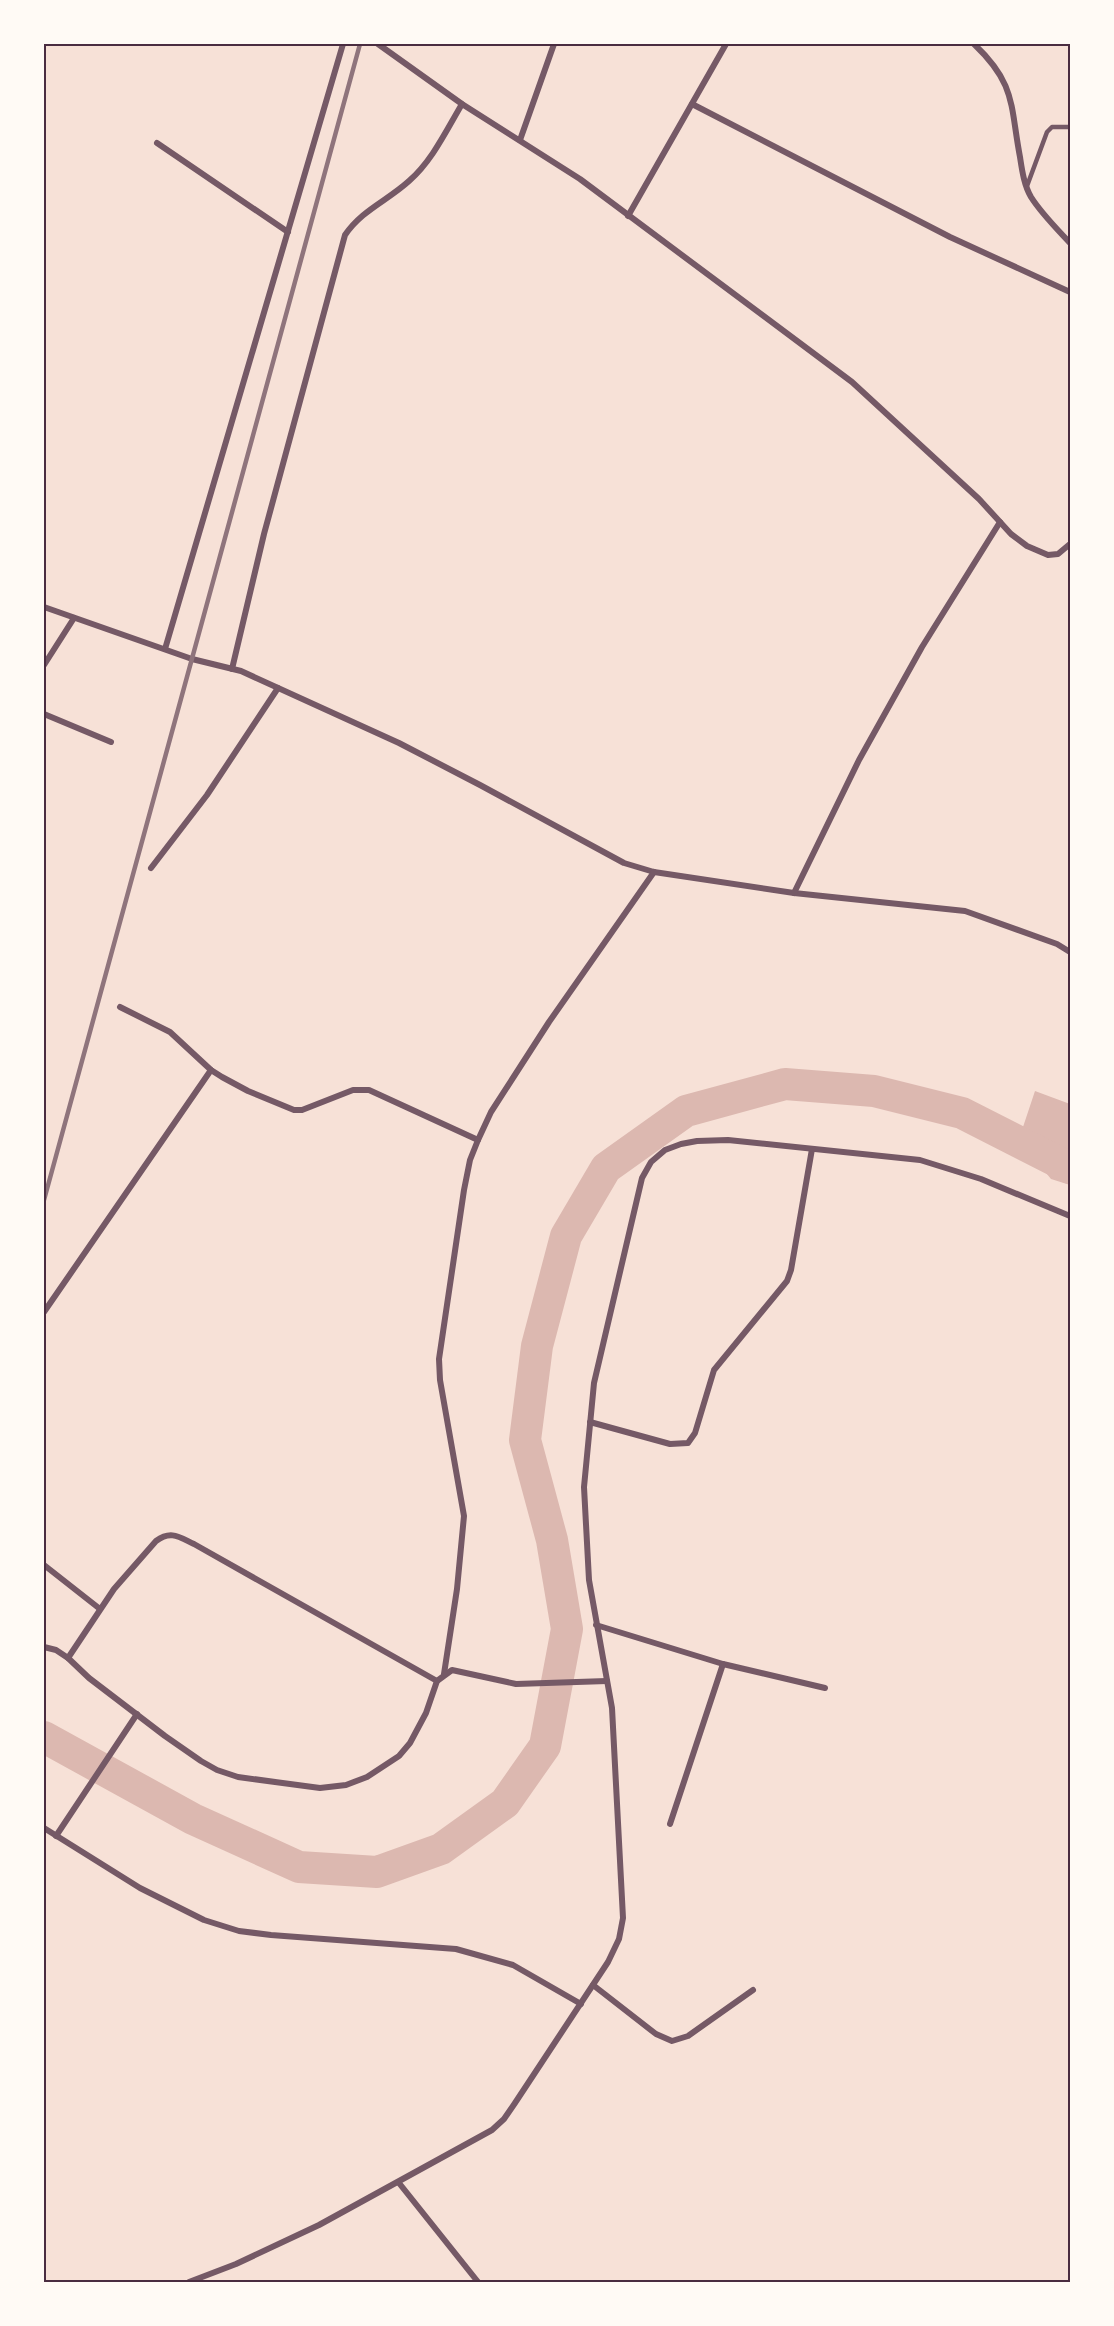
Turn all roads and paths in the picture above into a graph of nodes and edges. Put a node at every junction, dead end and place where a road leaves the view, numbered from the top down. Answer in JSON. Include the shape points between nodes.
{"nodes":[{"id":1,"x":343,"y":44,"type":"edge"},
{"id":2,"x":378,"y":44,"type":"edge"},
{"id":3,"x":554,"y":44,"type":"edge"},
{"id":4,"x":726,"y":44,"type":"edge"},
{"id":5,"x":975,"y":44,"type":"edge"},
{"id":6,"x":462,"y":104,"type":"junction"},
{"id":7,"x":692,"y":104,"type":"junction"},
{"id":8,"x":1071,"y":128,"type":"edge"},
{"id":9,"x":520,"y":140,"type":"junction"},
{"id":10,"x":157,"y":143,"type":"dead end"},
{"id":11,"x":1027,"y":186,"type":"junction"},
{"id":12,"x":628,"y":216,"type":"junction"},
{"id":13,"x":288,"y":232,"type":"junction"},
{"id":14,"x":1071,"y":243,"type":"edge"},
{"id":15,"x":1071,"y":292,"type":"edge"},
{"id":16,"x":1000,"y":522,"type":"junction"},
{"id":17,"x":1071,"y":544,"type":"edge"},
{"id":18,"x":44,"y":607,"type":"edge"},
{"id":19,"x":74,"y":618,"type":"junction"},
{"id":20,"x":165,"y":649,"type":"junction"},
{"id":21,"x":44,"y":665,"type":"edge"},
{"id":22,"x":232,"y":669,"type":"junction"},
{"id":23,"x":278,"y":688,"type":"junction"},
{"id":24,"x":44,"y":714,"type":"edge"},
{"id":25,"x":111,"y":742,"type":"dead end"},
{"id":26,"x":151,"y":868,"type":"dead end"},
{"id":27,"x":654,"y":872,"type":"junction"},
{"id":28,"x":794,"y":893,"type":"junction"},
{"id":29,"x":1071,"y":952,"type":"edge"},
{"id":30,"x":120,"y":1006,"type":"dead end"},
{"id":31,"x":211,"y":1070,"type":"junction"},
{"id":32,"x":477,"y":1140,"type":"junction"},
{"id":33,"x":812,"y":1149,"type":"junction"},
{"id":34,"x":1071,"y":1216,"type":"edge"},
{"id":35,"x":44,"y":1312,"type":"edge"},
{"id":36,"x":590,"y":1422,"type":"junction"},
{"id":37,"x":44,"y":1565,"type":"edge"},
{"id":38,"x":100,"y":1608,"type":"junction"},
{"id":39,"x":597,"y":1625,"type":"junction"},
{"id":40,"x":44,"y":1647,"type":"edge"},
{"id":41,"x":69,"y":1658,"type":"junction"},
{"id":42,"x":723,"y":1664,"type":"junction"},
{"id":43,"x":444,"y":1674,"type":"junction"},
{"id":44,"x":437,"y":1681,"type":"junction"},
{"id":45,"x":607,"y":1681,"type":"junction"},
{"id":46,"x":825,"y":1688,"type":"dead end"},
{"id":47,"x":137,"y":1714,"type":"junction"},
{"id":48,"x":670,"y":1824,"type":"dead end"},
{"id":49,"x":44,"y":1828,"type":"edge"},
{"id":50,"x":56,"y":1836,"type":"junction"},
{"id":51,"x":593,"y":1985,"type":"junction"},
{"id":52,"x":753,"y":1990,"type":"dead end"},
{"id":53,"x":581,"y":2004,"type":"junction"},
{"id":54,"x":399,"y":2182,"type":"junction"},
{"id":55,"x":189,"y":2283,"type":"edge"},
{"id":56,"x":478,"y":2283,"type":"edge"}],
"edges":[{"from":1,"to":13,"type":"street"},
{"from":2,"to":6,"type":"street"},
{"from":3,"to":9,"type":"street"},
{"from":4,"to":7,"type":"street"},
{"from":5,"to":11,"type":"street","via":[[1002,75],[1010,93]]},
{"from":6,"to":9,"type":"street"},
{"from":6,"to":22,"type":"street","via":[[424,165],[408,182],[360,215],[345,235],[264,534]]},
{"from":7,"to":12,"type":"street"},
{"from":7,"to":15,"type":"street","via":[[950,237]]},
{"from":8,"to":11,"type":"lane","via":[[1052,128],[1047,132]]},
{"from":9,"to":12,"type":"street"},
{"from":10,"to":13,"type":"street"},
{"from":11,"to":14,"type":"street","via":[[1031,197]]},
{"from":12,"to":16,"type":"street","via":[[852,382]]},
{"from":13,"to":20,"type":"street"},
{"from":16,"to":17,"type":"street","via":[[1040,554],[1058,554]]},
{"from":16,"to":28,"type":"street","via":[[922,646],[864,750]]},
{"from":18,"to":19,"type":"street"},
{"from":19,"to":20,"type":"street"},
{"from":19,"to":21,"type":"street"},
{"from":20,"to":22,"type":"street"},
{"from":22,"to":23,"type":"street"},
{"from":23,"to":26,"type":"street","via":[[207,795]]},
{"from":23,"to":27,"type":"street","via":[[430,759],[624,863]]},
{"from":24,"to":25,"type":"street"},
{"from":27,"to":28,"type":"street"},
{"from":27,"to":32,"type":"street","via":[[549,1022],[490,1112]]},
{"from":28,"to":29,"type":"street","via":[[964,910]]},
{"from":30,"to":31,"type":"street","via":[[170,1032]]},
{"from":31,"to":32,"type":"street","via":[[294,1110],[353,1090],[369,1090]]},
{"from":31,"to":35,"type":"street"},
{"from":32,"to":43,"type":"street","via":[[464,1190],[439,1359],[464,1516]]},
{"from":33,"to":34,"type":"street","via":[[920,1160],[981,1179]]},
{"from":33,"to":36,"type":"street","via":[[787,1281],[714,1370],[695,1433],[687,1443],[670,1444]]},
{"from":33,"to":36,"type":"street","via":[[728,1140],[697,1141],[664,1150],[651,1162],[642,1178],[594,1383]]},
{"from":36,"to":39,"type":"street","via":[[584,1487],[589,1580]]},
{"from":37,"to":38,"type":"street"},
{"from":38,"to":41,"type":"street"},
{"from":38,"to":44,"type":"street","via":[[156,1541],[173,1534]]},
{"from":39,"to":42,"type":"street"},
{"from":39,"to":45,"type":"street"},
{"from":40,"to":41,"type":"street"},
{"from":41,"to":47,"type":"street"},
{"from":42,"to":46,"type":"street"},
{"from":42,"to":48,"type":"street"},
{"from":43,"to":44,"type":"street"},
{"from":43,"to":45,"type":"street","via":[[452,1670],[516,1684]]},
{"from":44,"to":47,"type":"street","via":[[426,1713],[399,1756],[366,1777],[320,1788],[238,1777],[217,1770]]},
{"from":45,"to":51,"type":"street","via":[[612,1708],[623,1918],[619,1939]]},
{"from":47,"to":50,"type":"street"},
{"from":49,"to":50,"type":"street"},
{"from":50,"to":53,"type":"street","via":[[140,1888],[204,1920],[271,1935],[456,1949],[488,1956],[513,1965]]},
{"from":51,"to":52,"type":"street","via":[[656,2034],[672,2041],[688,2036]]},
{"from":51,"to":53,"type":"street"},
{"from":53,"to":54,"type":"street","via":[[504,2119],[474,2141]]},
{"from":54,"to":55,"type":"street","via":[[308,2230]]},
{"from":54,"to":56,"type":"street"}]}
